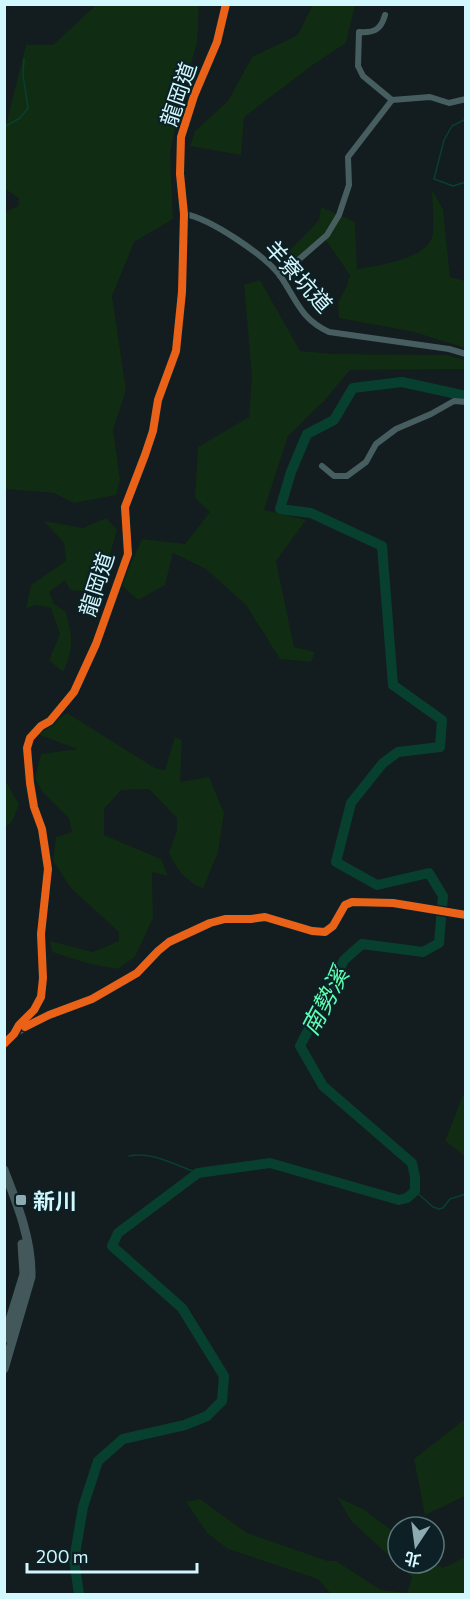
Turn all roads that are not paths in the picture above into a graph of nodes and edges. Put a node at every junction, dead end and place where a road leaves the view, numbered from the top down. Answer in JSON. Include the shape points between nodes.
{"nodes":[{"id":1,"x":226,"y":4,"type":"edge"},
{"id":2,"x":385,"y":15,"type":"dead end"},
{"id":3,"x":465,"y":99,"type":"edge"},
{"id":4,"x":392,"y":100,"type":"junction"},
{"id":5,"x":184,"y":214,"type":"junction"},
{"id":6,"x":280,"y":276,"type":"junction"},
{"id":7,"x":465,"y":354,"type":"edge"},
{"id":8,"x":465,"y":402,"type":"edge"},
{"id":9,"x":322,"y":466,"type":"dead end"},
{"id":10,"x":465,"y":915,"type":"edge"},
{"id":11,"x":14,"y":1034,"type":"junction"},
{"id":12,"x":4,"y":1044,"type":"edge"},
{"id":13,"x":4,"y":1170,"type":"edge"},
{"id":14,"x":4,"y":1187,"type":"edge"},
{"id":15,"x":4,"y":1339,"type":"edge"},
{"id":16,"x":4,"y":1369,"type":"edge"}],
"edges":[{"from":1,"to":5,"type":"street","name":"龍岡道","via":[[217,42],[181,137]]},
{"from":2,"to":4,"type":"street","via":[[376,31],[359,32],[358,66],[363,76]]},
{"from":3,"to":4,"type":"street","via":[[449,103],[430,97]]},
{"from":4,"to":6,"type":"street","via":[[348,157],[349,185],[327,235]]},
{"from":5,"to":6,"type":"street","name":"羊寮坑道","via":[[235,238]]},
{"from":5,"to":11,"type":"street","name":"龍岡道","via":[[176,351],[125,507],[128,554],[74,692],[30,738],[27,748],[48,869],[41,934],[41,997]]},
{"from":6,"to":7,"type":"street","name":"羊寮坑道","via":[[302,313],[329,332]]},
{"from":8,"to":9,"type":"street","via":[[454,401],[396,429],[376,444],[366,462],[346,476],[334,476]]},
{"from":10,"to":11,"type":"street","via":[[393,903],[352,902],[345,905],[325,932],[312,932],[265,917],[225,919],[169,942],[137,973],[92,999],[49,1015]]},
{"from":11,"to":12,"type":"street","name":"龍岡道"},
{"from":13,"to":16,"type":"street","via":[[32,1262]]},
{"from":14,"to":15,"type":"street","via":[[24,1256],[20,1293]]}]}
